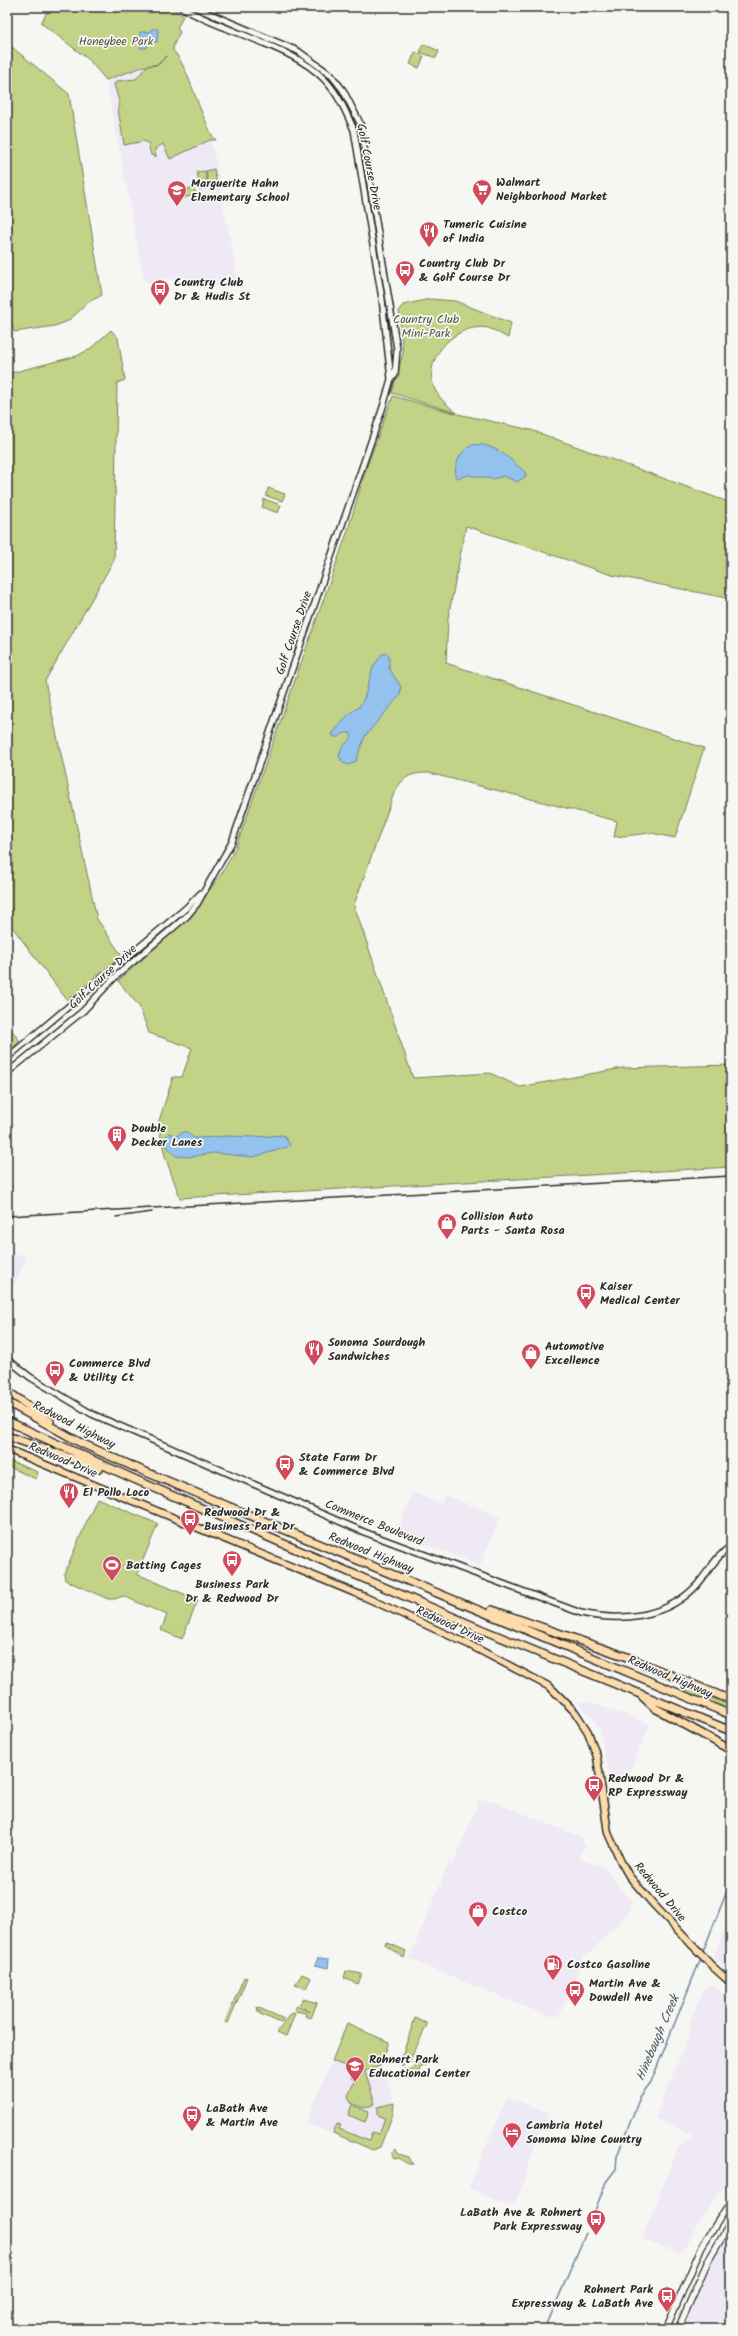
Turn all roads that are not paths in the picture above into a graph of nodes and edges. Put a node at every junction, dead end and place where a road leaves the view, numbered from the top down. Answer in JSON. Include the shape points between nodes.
{"nodes":[{"id":1,"x":181,"y":7,"type":"edge"},
{"id":2,"x":194,"y":7,"type":"edge"},
{"id":3,"x":391,"y":379,"type":"junction"},
{"id":4,"x":206,"y":888,"type":"junction"},
{"id":5,"x":7,"y":1058,"type":"edge"},
{"id":6,"x":7,"y":1074,"type":"edge"},
{"id":7,"x":7,"y":1359,"type":"edge"},
{"id":8,"x":7,"y":1391,"type":"edge"},
{"id":9,"x":7,"y":1402,"type":"edge"},
{"id":10,"x":7,"y":1421,"type":"edge"},
{"id":11,"x":7,"y":1436,"type":"edge"},
{"id":12,"x":82,"y":1443,"type":"junction"},
{"id":13,"x":7,"y":1450,"type":"edge"},
{"id":14,"x":134,"y":1479,"type":"junction"},
{"id":15,"x":731,"y":1546,"type":"edge"},
{"id":16,"x":402,"y":1577,"type":"junction"},
{"id":17,"x":636,"y":1691,"type":"junction"},
{"id":18,"x":731,"y":1700,"type":"edge"},
{"id":19,"x":731,"y":1715,"type":"edge"},
{"id":20,"x":731,"y":1731,"type":"edge"},
{"id":21,"x":731,"y":1750,"type":"edge"},
{"id":22,"x":731,"y":1983,"type":"edge"},
{"id":23,"x":731,"y":2201,"type":"edge"},
{"id":24,"x":731,"y":2222,"type":"edge"},
{"id":25,"x":666,"y":2329,"type":"edge"},
{"id":26,"x":678,"y":2329,"type":"edge"}],
"edges":[{"from":1,"to":3,"type":"street","name":"Golf Course Drive","via":[[198,17],[303,62],[325,80],[344,105],[354,130],[382,299]]},
{"from":2,"to":3,"type":"street","name":"Golf Course Drive","via":[[298,51],[311,59],[331,75],[354,109],[360,123],[366,155],[397,349],[396,369]]},
{"from":3,"to":4,"type":"street","name":"Golf Course Drive","via":[[232,842]]},
{"from":4,"to":5,"type":"street","name":"Golf Course Drive","via":[[186,908]]},
{"from":4,"to":6,"type":"street","name":"Golf Course Drive","via":[[187,916],[115,977],[83,1011]]},
{"from":7,"to":15,"type":"street","name":"Commerce Boulevard","via":[[30,1378],[92,1414],[364,1532],[581,1613],[630,1618],[658,1611],[695,1587],[715,1561]]},
{"from":8,"to":12,"type":"highway"},
{"from":9,"to":12,"type":"highway","name":"Redwood Highway"},
{"from":10,"to":14,"type":"highway","name":"Redwood Highway"},
{"from":11,"to":14,"type":"highway"},
{"from":12,"to":16,"type":"highway","name":"Redwood Highway","via":[[146,1472]]},
{"from":13,"to":22,"type":"main road","name":"Redwood Drive","via":[[358,1594],[470,1645],[550,1687],[575,1712],[588,1732],[597,1757],[608,1833],[629,1876],[707,1962]]},
{"from":14,"to":17,"type":"highway","name":"Redwood Highway","via":[[484,1630]]},
{"from":16,"to":18,"type":"highway","via":[[627,1657]]},
{"from":16,"to":19,"type":"highway","name":"Redwood Highway"},
{"from":17,"to":20,"type":"highway","name":"Redwood Highway"},
{"from":17,"to":21,"type":"highway","via":[[655,1708]]},
{"from":23,"to":25,"type":"main road","via":[[702,2246]]},
{"from":24,"to":26,"type":"main road","via":[[707,2263]]}]}
